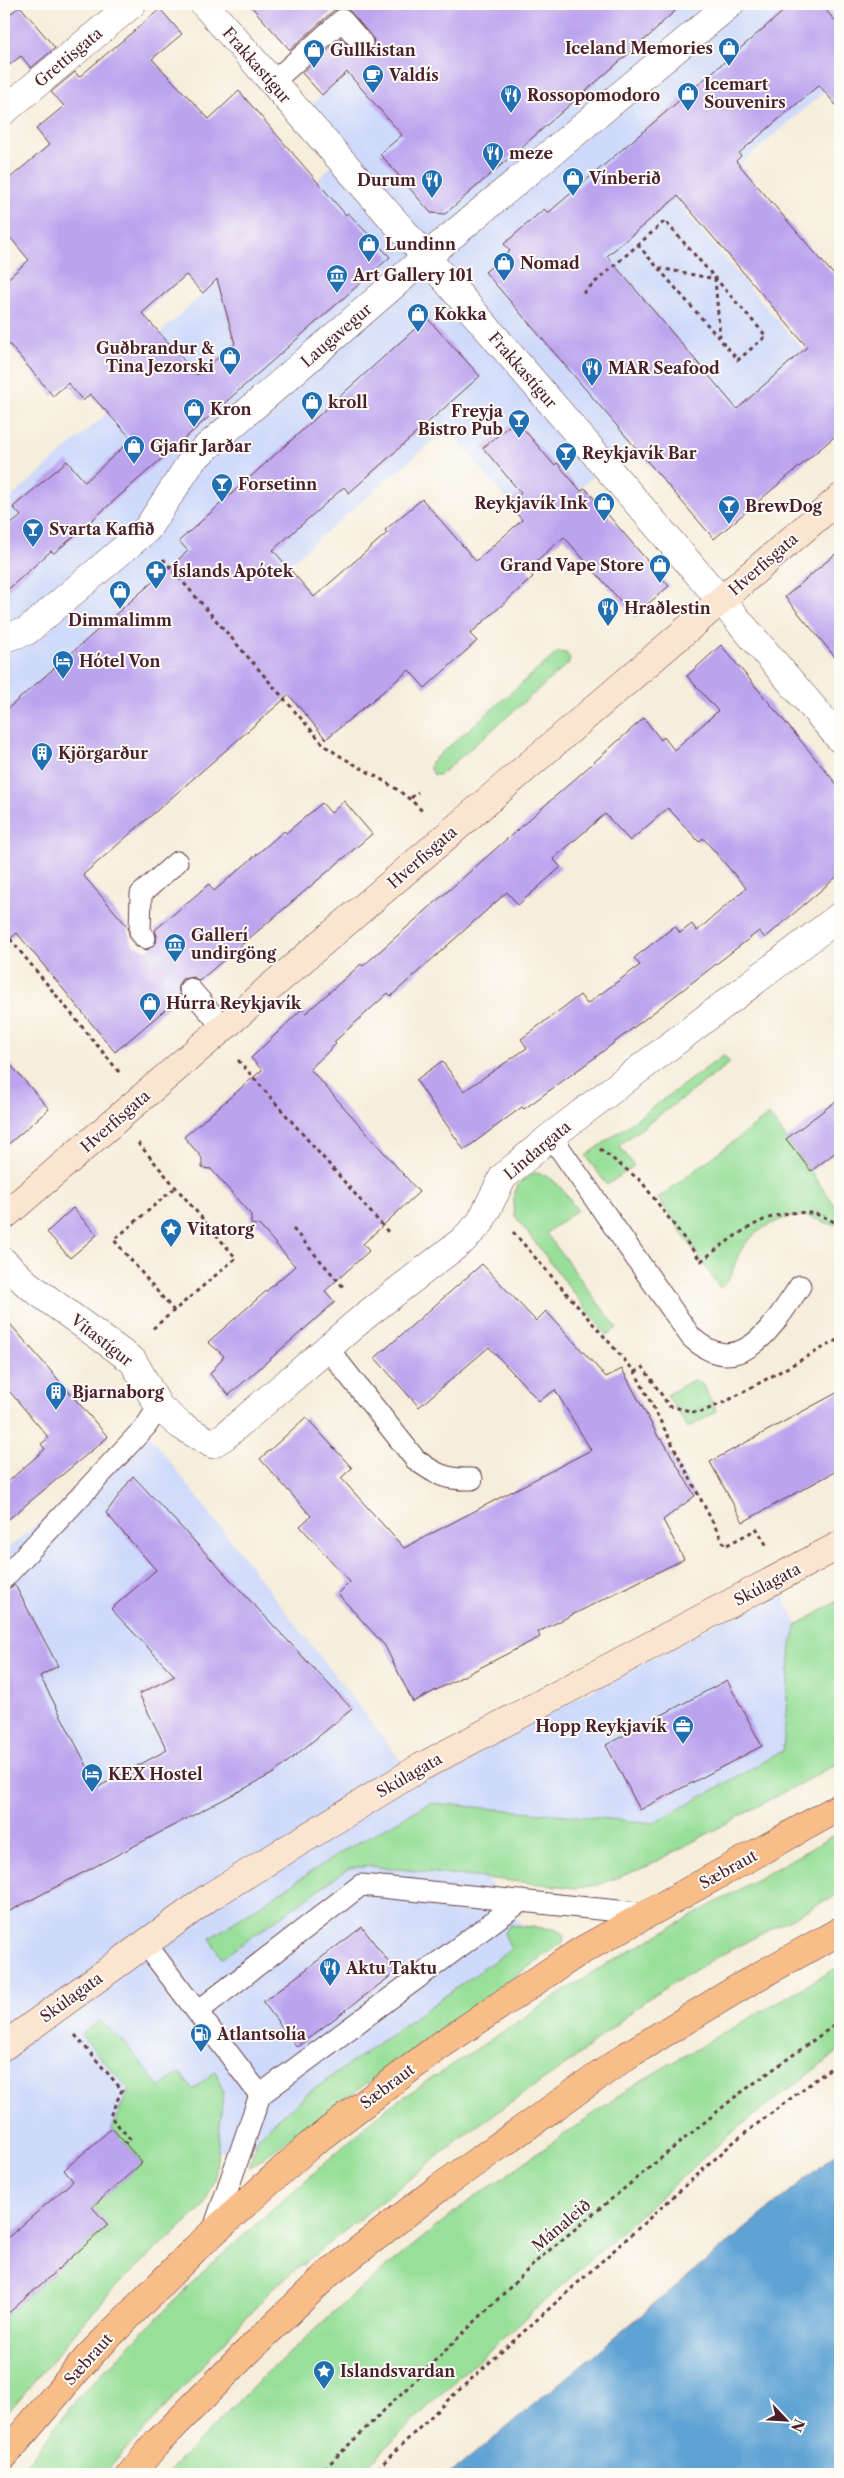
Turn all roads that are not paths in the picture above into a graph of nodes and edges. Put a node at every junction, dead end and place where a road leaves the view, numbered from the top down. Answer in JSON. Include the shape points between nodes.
{"nodes":[{"id":1,"x":132,"y":4,"type":"edge"},
{"id":2,"x":204,"y":4,"type":"edge"},
{"id":3,"x":730,"y":4,"type":"edge"},
{"id":4,"x":362,"y":42,"type":"dead end"},
{"id":5,"x":273,"y":82,"type":"junction"},
{"id":6,"x":4,"y":110,"type":"edge"},
{"id":7,"x":426,"y":257,"type":"junction"},
{"id":8,"x":840,"y":498,"type":"edge"},
{"id":9,"x":721,"y":600,"type":"junction"},
{"id":10,"x":4,"y":638,"type":"edge"},
{"id":11,"x":840,"y":739,"type":"edge"},
{"id":12,"x":177,"y":862,"type":"dead end"},
{"id":13,"x":840,"y":916,"type":"edge"},
{"id":14,"x":145,"y":938,"type":"dead end"},
{"id":15,"x":190,"y":989,"type":"dead end"},
{"id":16,"x":220,"y":1031,"type":"junction"},
{"id":17,"x":558,"y":1131,"type":"junction"},
{"id":18,"x":4,"y":1216,"type":"edge"},
{"id":19,"x":4,"y":1262,"type":"edge"},
{"id":20,"x":800,"y":1286,"type":"dead end"},
{"id":21,"x":328,"y":1349,"type":"junction"},
{"id":22,"x":159,"y":1407,"type":"junction"},
{"id":23,"x":212,"y":1444,"type":"joint"},
{"id":24,"x":472,"y":1479,"type":"dead end"},
{"id":25,"x":840,"y":1545,"type":"edge"},
{"id":26,"x":4,"y":1578,"type":"edge"},
{"id":27,"x":840,"y":1807,"type":"edge"},
{"id":28,"x":521,"y":1901,"type":"junction"},
{"id":29,"x":648,"y":1914,"type":"junction"},
{"id":30,"x":840,"y":1931,"type":"edge"},
{"id":31,"x":145,"y":1943,"type":"junction"},
{"id":32,"x":197,"y":2012,"type":"junction"},
{"id":33,"x":4,"y":2046,"type":"edge"},
{"id":34,"x":260,"y":2095,"type":"junction"},
{"id":35,"x":212,"y":2234,"type":"junction"},
{"id":36,"x":4,"y":2456,"type":"edge"},
{"id":37,"x":131,"y":2474,"type":"edge"}],
"edges":[{"from":1,"to":6,"type":"street","name":"Grettisgata"},
{"from":2,"to":5,"type":"street","name":"Frakkastígur"},
{"from":3,"to":7,"type":"street","name":"Laugavegur"},
{"from":4,"to":5,"type":"lane","via":[[342,20]]},
{"from":5,"to":7,"type":"street","name":"Frakkastígur"},
{"from":7,"to":9,"type":"street","name":"Frakkastígur"},
{"from":7,"to":10,"type":"street","name":"Laugavegur","via":[[193,459],[142,534],[27,631]]},
{"from":8,"to":9,"type":"street","name":"Hverfisgata"},
{"from":9,"to":11,"type":"street","name":"Frakkastígur"},
{"from":9,"to":16,"type":"street","name":"Hverfisgata"},
{"from":12,"to":14,"type":"lane","via":[[141,894],[140,932]]},
{"from":13,"to":17,"type":"street","name":"Lindargata"},
{"from":15,"to":16,"type":"lane"},
{"from":16,"to":18,"type":"street","name":"Hverfisgata"},
{"from":17,"to":20,"type":"lane","via":[[560,1149],[691,1337],[702,1347],[720,1354],[750,1348],[768,1333]]},
{"from":17,"to":21,"type":"street","name":"Lindargata","via":[[503,1177],[480,1223],[462,1241],[366,1315]]},
{"from":19,"to":22,"type":"street","name":"Vitastígur","via":[[27,1284],[133,1361]]},
{"from":21,"to":23,"type":"street","name":"Lindargata"},
{"from":21,"to":24,"type":"lane","via":[[415,1459],[432,1472],[453,1480]]},
{"from":22,"to":23,"type":"street","name":"Vitastígur","via":[[180,1425]]},
{"from":22,"to":26,"type":"lane","via":[[146,1426]]},
{"from":25,"to":31,"type":"street","name":"Skúlagata","via":[[421,1767],[210,1896]]},
{"from":27,"to":29,"type":"main road","name":"Sæbraut"},
{"from":28,"to":29,"type":"lane"},
{"from":28,"to":32,"type":"lane","via":[[361,1885]]},
{"from":28,"to":34,"type":"lane"},
{"from":29,"to":35,"type":"main road","name":"Sæbraut","via":[[579,1952],[438,2048],[310,2145]]},
{"from":30,"to":37,"type":"main road","via":[[628,2055],[439,2188],[328,2274],[242,2356]]},
{"from":31,"to":32,"type":"lane"},
{"from":31,"to":33,"type":"street","name":"Skúlagata"},
{"from":32,"to":34,"type":"lane"},
{"from":34,"to":35,"type":"lane"},
{"from":35,"to":36,"type":"main road","name":"Sæbraut","via":[[89,2356]]}]}
